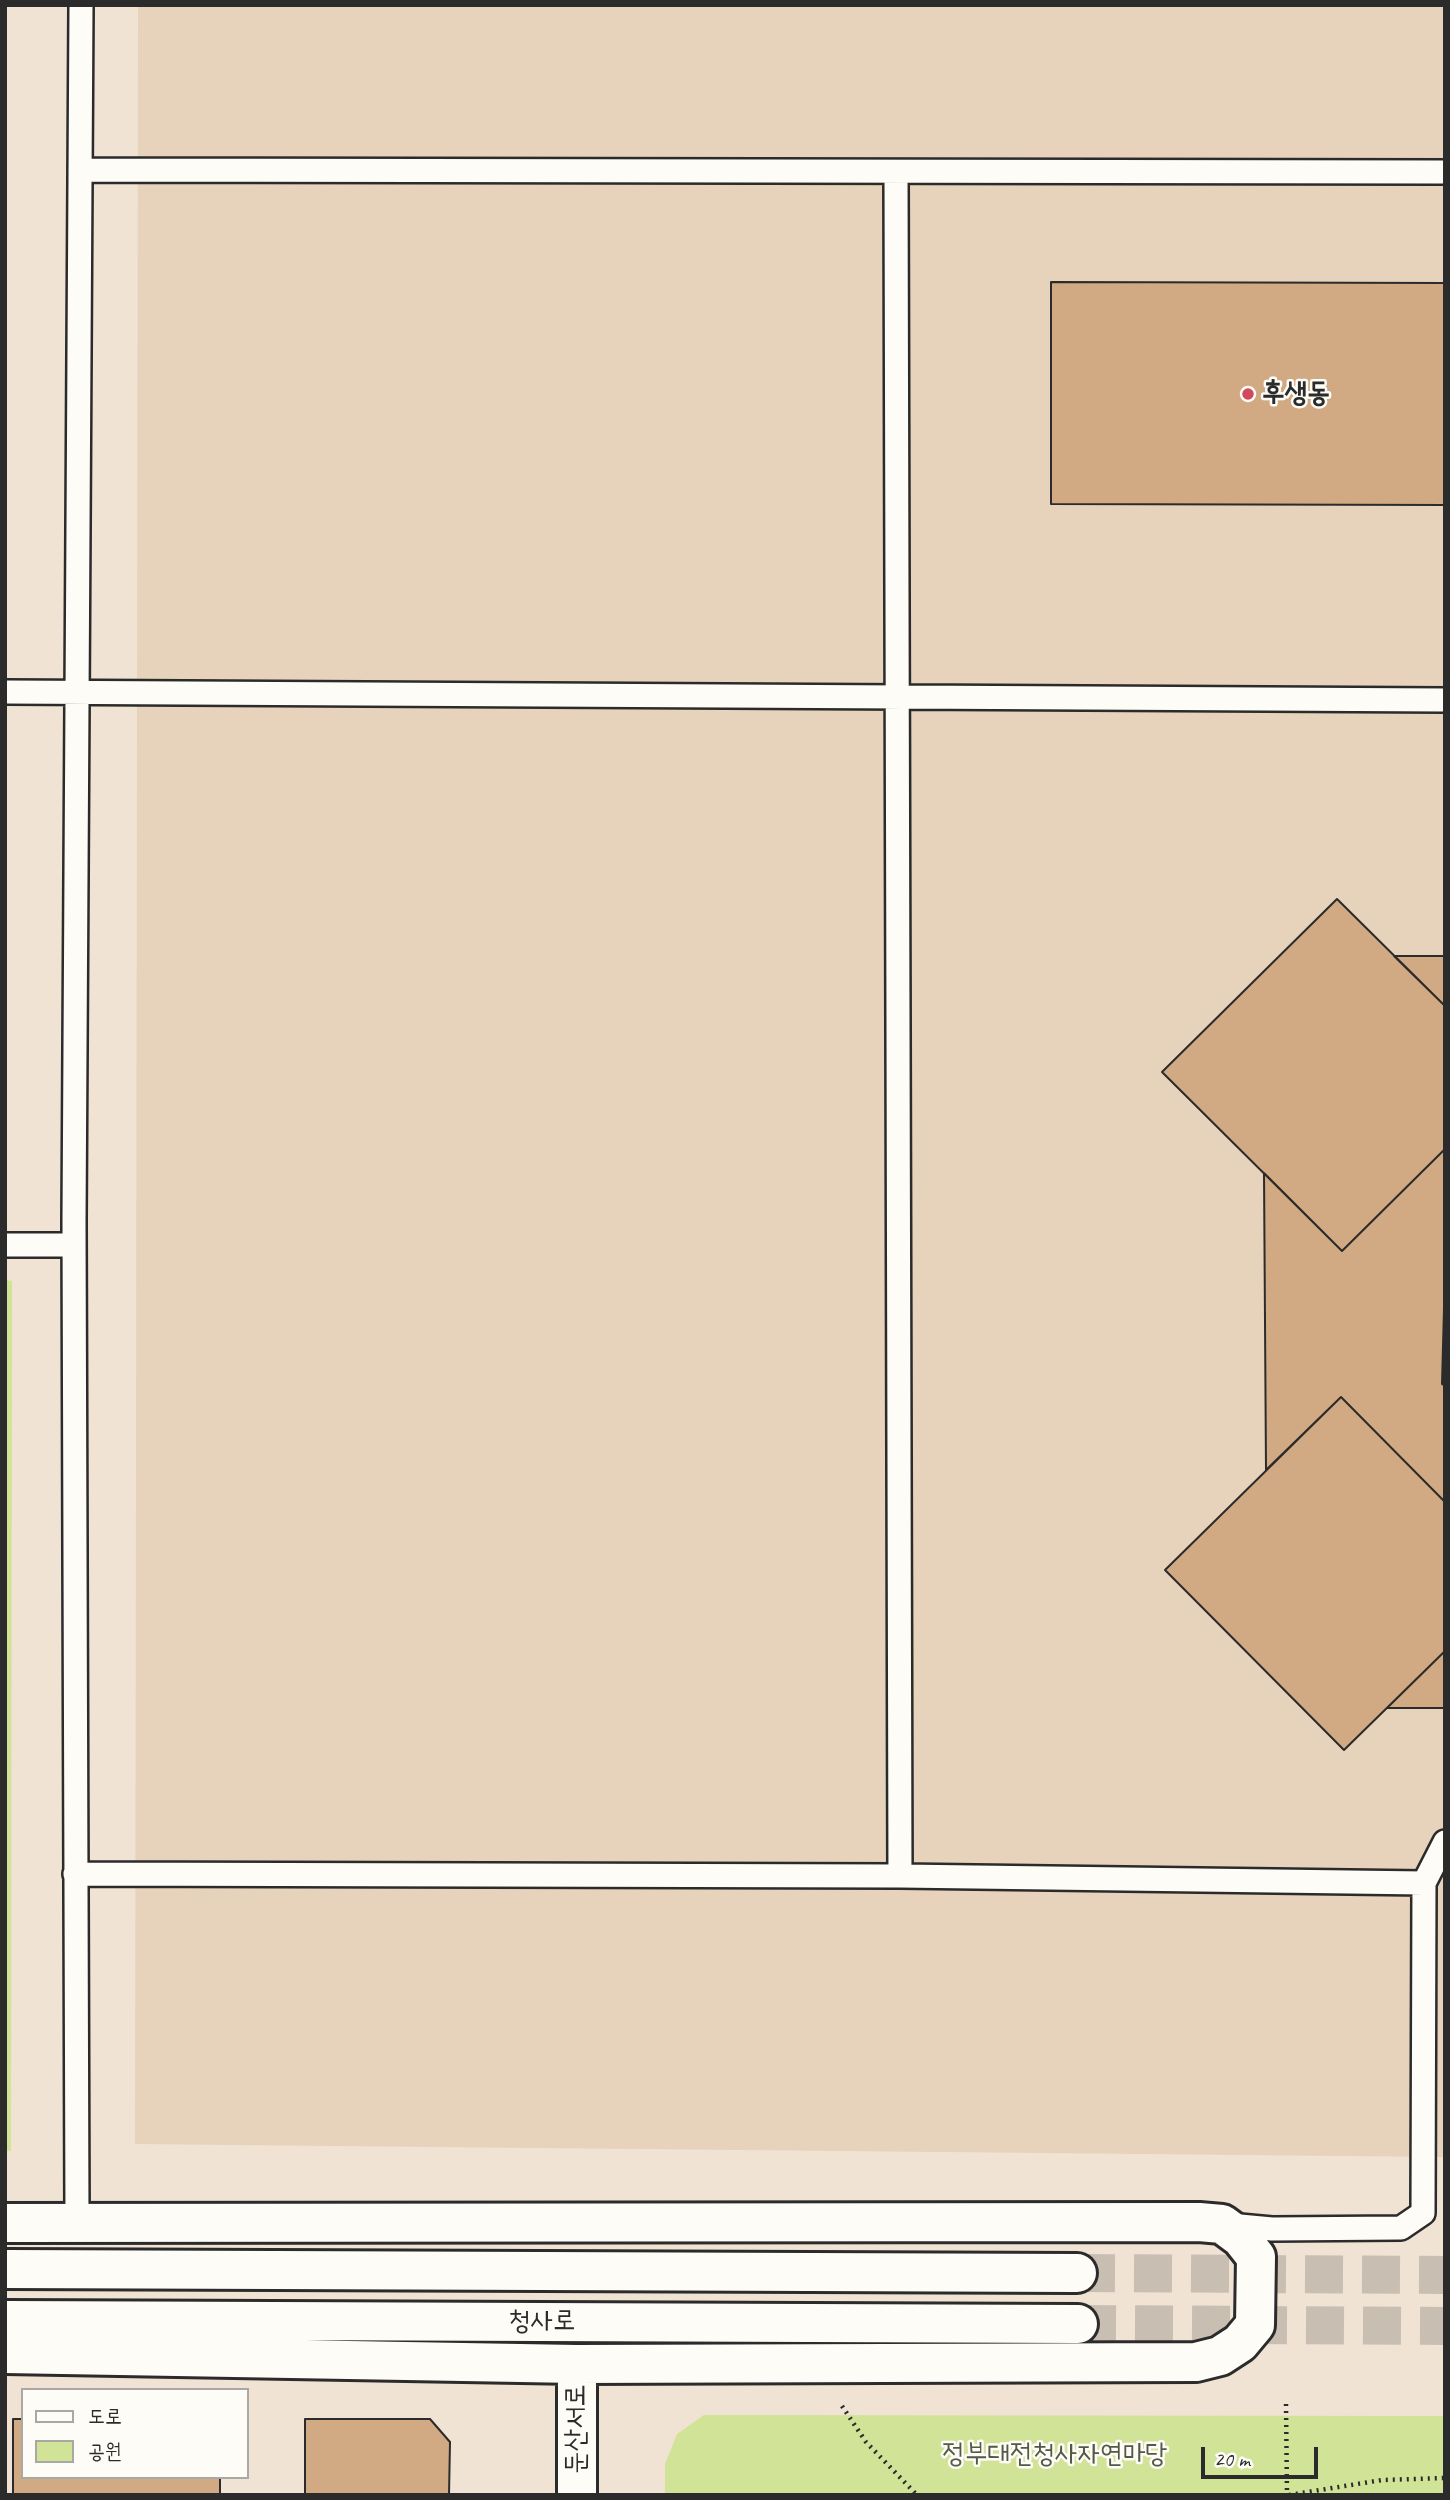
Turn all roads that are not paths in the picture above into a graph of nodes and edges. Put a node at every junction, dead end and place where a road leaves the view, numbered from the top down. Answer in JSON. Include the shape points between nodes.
{"nodes":[{"id":1,"x":81,"y":5,"type":"edge"},
{"id":2,"x":80,"y":170,"type":"junction"},
{"id":3,"x":896,"y":172,"type":"junction"},
{"id":4,"x":1445,"y":172,"type":"edge"},
{"id":5,"x":5,"y":692,"type":"edge"},
{"id":6,"x":78,"y":692,"type":"junction"},
{"id":7,"x":896,"y":697,"type":"junction"},
{"id":8,"x":1445,"y":700,"type":"edge"},
{"id":9,"x":5,"y":1245,"type":"edge"},
{"id":10,"x":74,"y":1245,"type":"junction"},
{"id":11,"x":1445,"y":1842,"type":"edge"},
{"id":12,"x":75,"y":1874,"type":"junction"},
{"id":13,"x":900,"y":1876,"type":"junction"},
{"id":14,"x":1424,"y":1883,"type":"junction"},
{"id":15,"x":1199,"y":2222,"type":"junction"},
{"id":16,"x":5,"y":2223,"type":"edge"},
{"id":17,"x":77,"y":2223,"type":"junction"},
{"id":18,"x":5,"y":2269,"type":"edge"},
{"id":19,"x":1077,"y":2273,"type":"tunnel mouth"},
{"id":20,"x":5,"y":2320,"type":"edge"},
{"id":21,"x":1078,"y":2324,"type":"tunnel mouth"},
{"id":22,"x":5,"y":2354,"type":"edge"},
{"id":23,"x":577,"y":2364,"type":"junction"},
{"id":24,"x":577,"y":2495,"type":"edge"}],
"edges":[{"from":1,"to":2,"type":"lane"},
{"from":2,"to":3,"type":"lane"},
{"from":2,"to":6,"type":"lane"},
{"from":3,"to":4,"type":"lane"},
{"from":3,"to":7,"type":"lane"},
{"from":5,"to":6,"type":"lane"},
{"from":6,"to":7,"type":"lane"},
{"from":6,"to":10,"type":"lane"},
{"from":7,"to":8,"type":"lane"},
{"from":7,"to":13,"type":"lane"},
{"from":9,"to":10,"type":"lane"},
{"from":10,"to":12,"type":"lane"},
{"from":11,"to":14,"type":"lane"},
{"from":12,"to":13,"type":"lane"},
{"from":12,"to":17,"type":"lane"},
{"from":13,"to":14,"type":"lane"},
{"from":14,"to":15,"type":"lane","via":[[1423,2213],[1401,2228],[1272,2230]]},
{"from":15,"to":17,"type":"street"},
{"from":15,"to":23,"type":"street","via":[[1222,2224],[1256,2257],[1255,2325],[1220,2357],[1196,2362]]},
{"from":16,"to":17,"type":"street"},
{"from":18,"to":19,"type":"street","name":"청사로"},
{"from":20,"to":21,"type":"street","name":"청사로"},
{"from":22,"to":23,"type":"street"},
{"from":23,"to":24,"type":"street","name":"둔산서로"}]}
